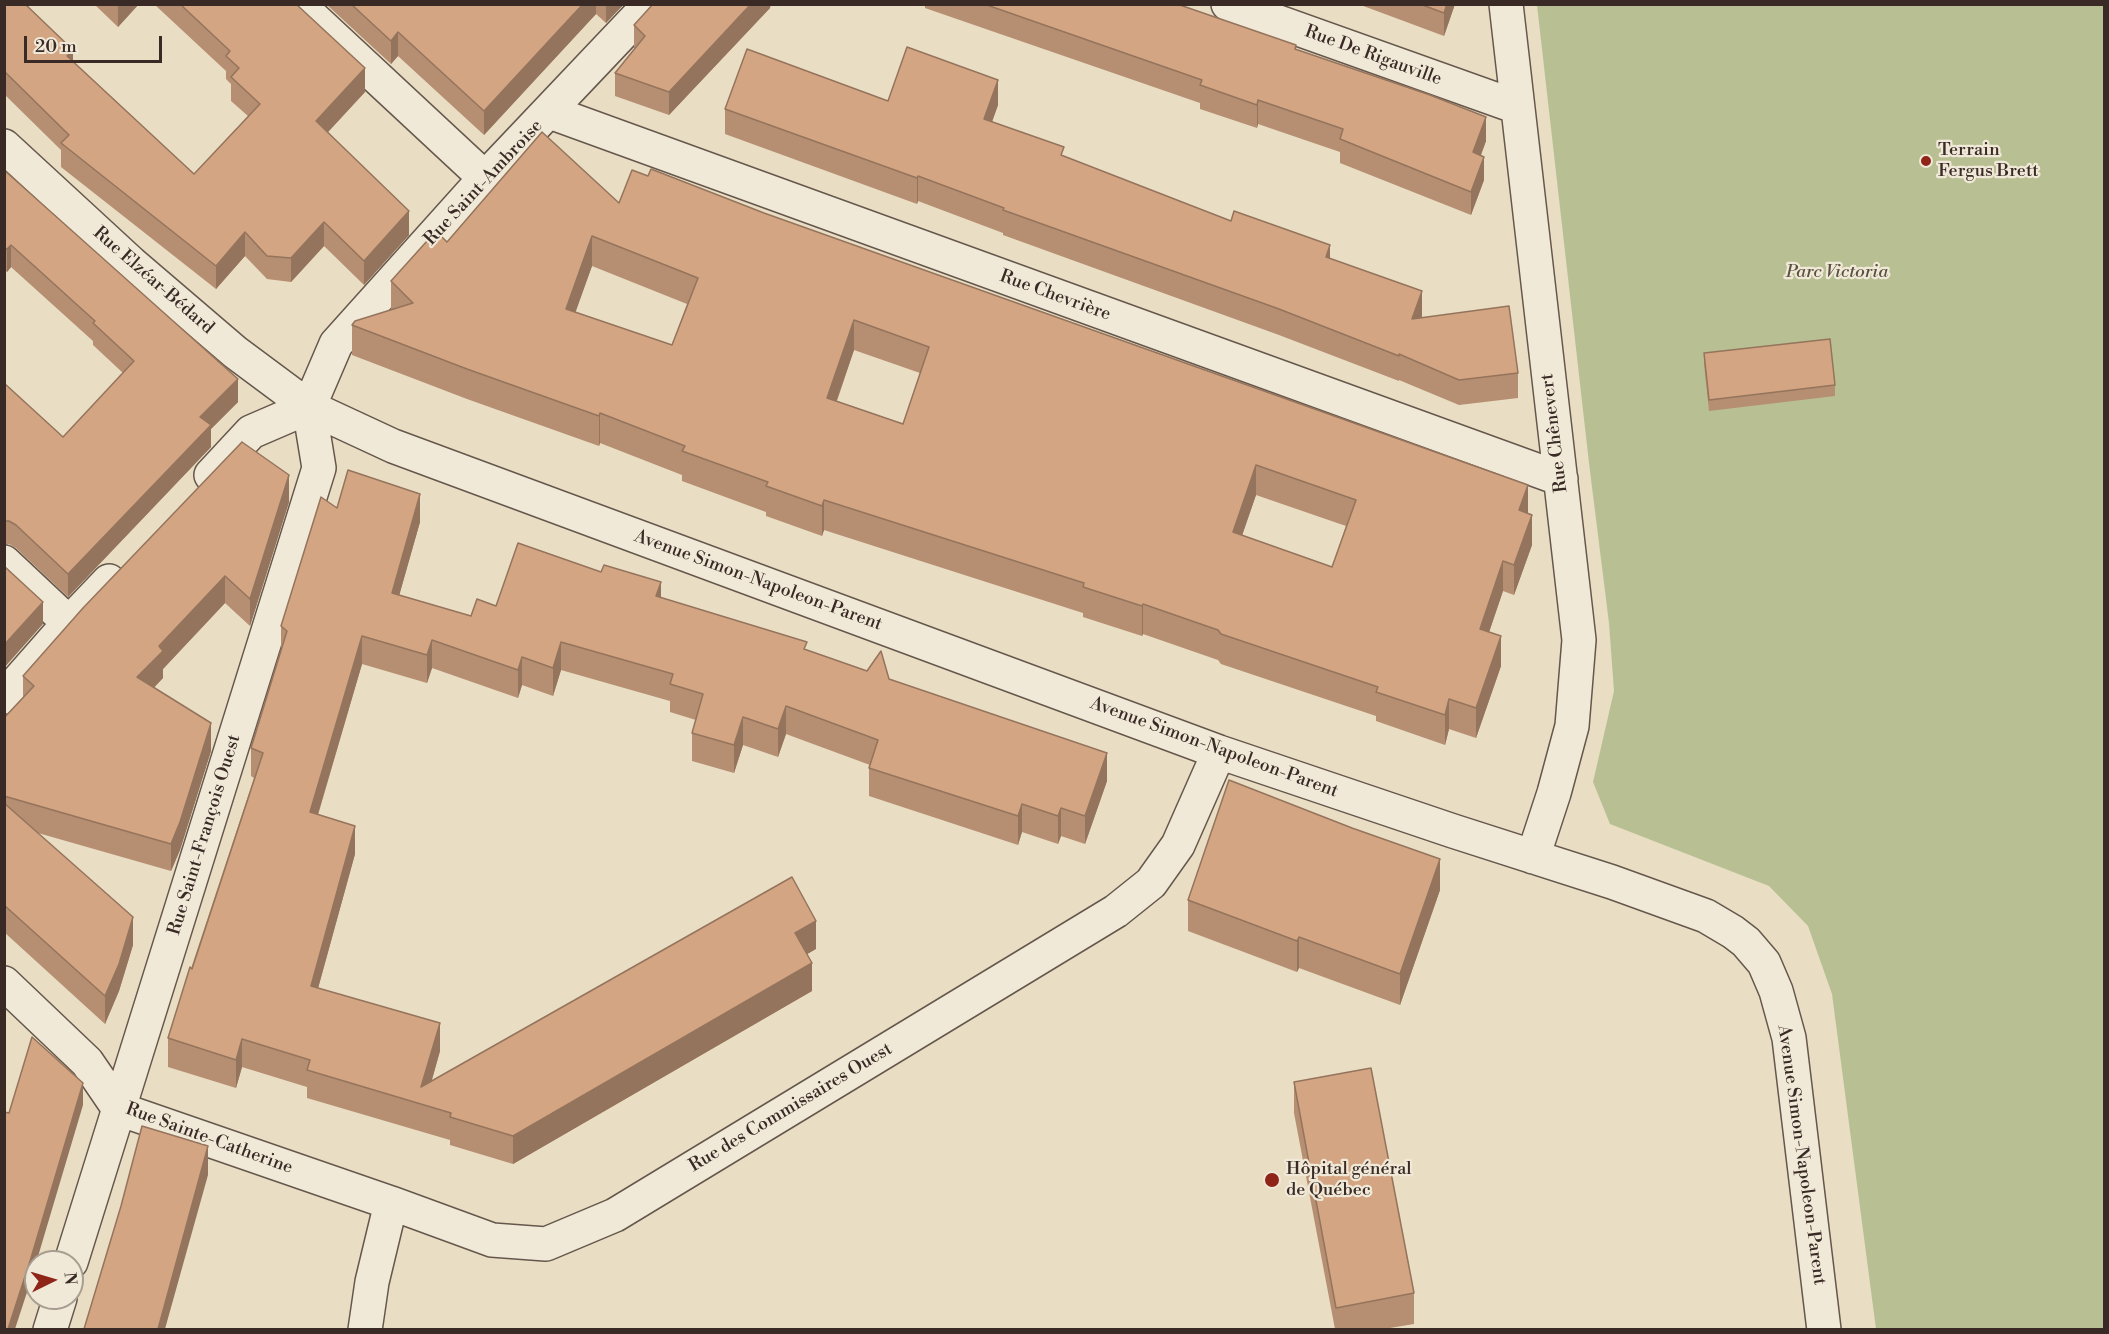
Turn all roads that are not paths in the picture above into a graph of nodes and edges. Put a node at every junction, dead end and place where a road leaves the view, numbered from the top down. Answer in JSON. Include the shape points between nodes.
{"nodes":[{"id":1,"x":298,"y":4,"type":"edge"},
{"id":2,"x":650,"y":4,"type":"edge"},
{"id":3,"x":1228,"y":4,"type":"edge"},
{"id":4,"x":1506,"y":4,"type":"edge"},
{"id":5,"x":1517,"y":107,"type":"junction"},
{"id":6,"x":550,"y":112,"type":"junction"},
{"id":7,"x":4,"y":146,"type":"edge"},
{"id":8,"x":485,"y":178,"type":"junction"},
{"id":9,"x":309,"y":407,"type":"junction"},
{"id":10,"x":1561,"y":479,"type":"junction"},
{"id":11,"x":193,"y":493,"type":"edge"},
{"id":12,"x":4,"y":562,"type":"edge"},
{"id":13,"x":127,"y":563,"type":"edge"},
{"id":14,"x":69,"y":623,"type":"junction"},
{"id":15,"x":4,"y":697,"type":"edge"},
{"id":16,"x":1219,"y":752,"type":"junction"},
{"id":17,"x":1533,"y":857,"type":"junction"},
{"id":18,"x":4,"y":983,"type":"edge"},
{"id":19,"x":119,"y":1109,"type":"junction"},
{"id":20,"x":391,"y":1203,"type":"junction"},
{"id":21,"x":75,"y":1250,"type":"edge"},
{"id":22,"x":56,"y":1310,"type":"edge"},
{"id":23,"x":50,"y":1329,"type":"edge"},
{"id":24,"x":364,"y":1329,"type":"edge"},
{"id":25,"x":1824,"y":1329,"type":"edge"}],
"edges":[{"from":1,"to":8,"type":"street"},
{"from":2,"to":6,"type":"street","name":"Rue Saint-Ambroise"},
{"from":3,"to":5,"type":"street","name":"Rue De Rigauville"},
{"from":4,"to":5,"type":"street","name":"Rue Chênevert"},
{"from":5,"to":10,"type":"street","name":"Rue Chênevert"},
{"from":6,"to":8,"type":"street","name":"Rue Saint-Ambroise"},
{"from":6,"to":10,"type":"street","name":"Rue Chevrière"},
{"from":7,"to":9,"type":"street","name":"Rue Elzéar-Bédard","via":[[156,285],[235,352]]},
{"from":8,"to":9,"type":"street","name":"Rue Saint-Ambroise","via":[[336,344]]},
{"from":9,"to":11,"type":"street","via":[[251,432]]},
{"from":9,"to":16,"type":"street","name":"Avenue Simon-Napoleon-Parent","via":[[393,447]]},
{"from":9,"to":19,"type":"street","name":"Rue Saint-François Ouest","via":[[319,468]]},
{"from":10,"to":17,"type":"street","name":"Rue Chênevert","via":[[1579,640],[1572,726]]},
{"from":12,"to":14,"type":"street"},
{"from":13,"to":14,"type":"street"},
{"from":14,"to":15,"type":"street"},
{"from":16,"to":17,"type":"street","name":"Avenue Simon-Napoleon-Parent"},
{"from":16,"to":20,"type":"street","name":"Rue des Commissaires Ouest","via":[[1178,845],[1151,883],[1116,911],[615,1215],[546,1244],[492,1240]]},
{"from":17,"to":25,"type":"street","name":"Avenue Simon-Napoleon-Parent","via":[[1706,916],[1746,942],[1764,963],[1789,1038]]},
{"from":18,"to":19,"type":"street","name":"Rue Sainte-Catherine","via":[[87,1062]]},
{"from":19,"to":20,"type":"street","name":"Rue Sainte-Catherine"},
{"from":19,"to":21,"type":"street","name":"Rue Saint-François Ouest"},
{"from":20,"to":24,"type":"street"},
{"from":22,"to":23,"type":"street"}]}
